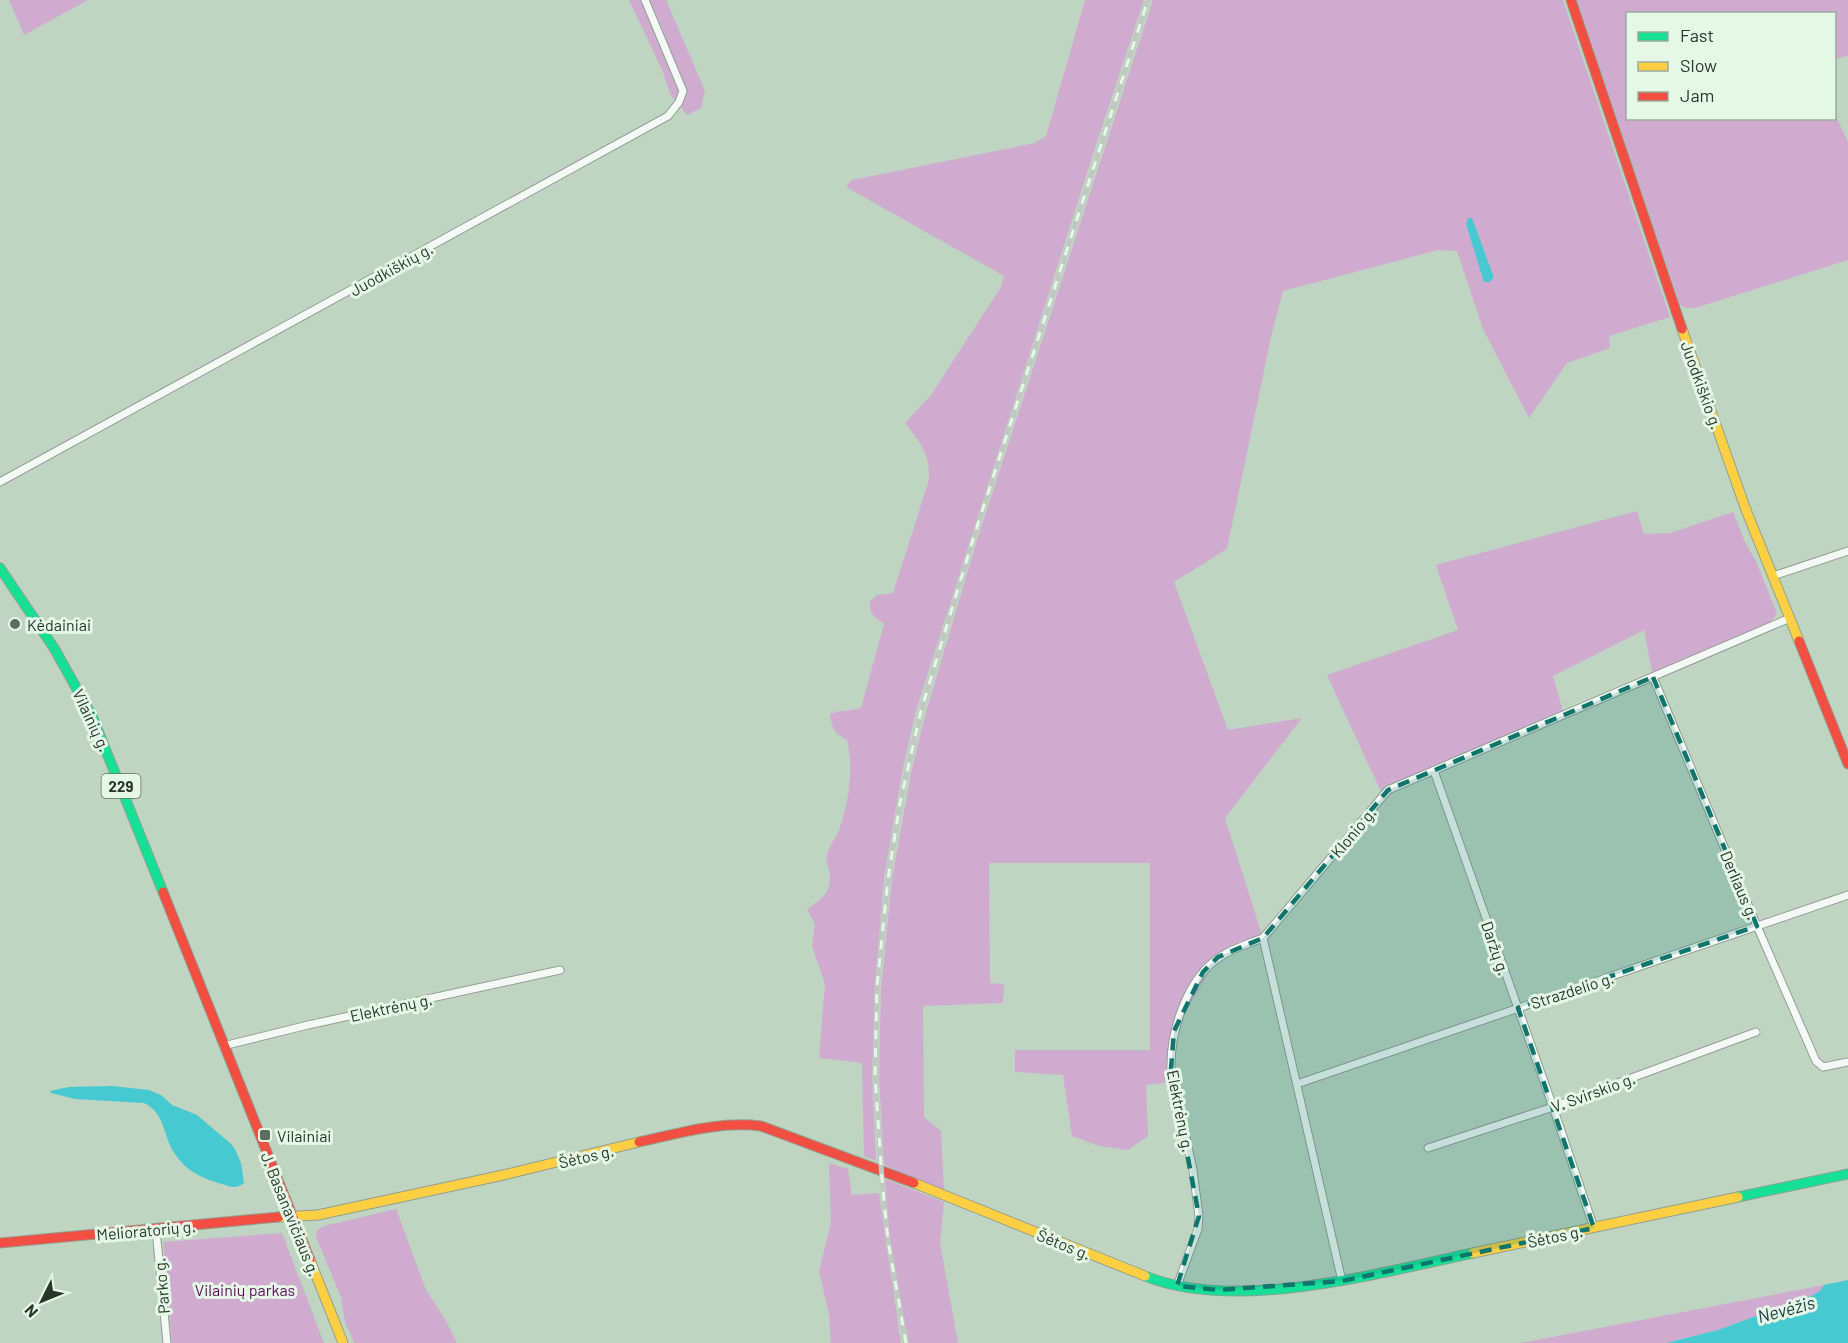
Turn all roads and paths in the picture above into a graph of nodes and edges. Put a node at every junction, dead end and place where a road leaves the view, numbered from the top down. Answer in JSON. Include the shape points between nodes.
{"nodes":[{"id":1,"x":645,"y":0,"type":"edge"},
{"id":2,"x":1571,"y":0,"type":"edge"},
{"id":3,"x":0,"y":482,"type":"edge"},
{"id":4,"x":1848,"y":551,"type":"edge"},
{"id":5,"x":0,"y":568,"type":"edge"},
{"id":6,"x":1773,"y":576,"type":"junction"},
{"id":7,"x":1790,"y":618,"type":"junction"},
{"id":8,"x":1653,"y":676,"type":"junction"},
{"id":9,"x":1848,"y":764,"type":"edge"},
{"id":10,"x":1434,"y":771,"type":"junction"},
{"id":11,"x":1848,"y":895,"type":"edge"},
{"id":12,"x":1757,"y":926,"type":"junction"},
{"id":13,"x":1263,"y":939,"type":"junction"},
{"id":14,"x":560,"y":970,"type":"dead end"},
{"id":15,"x":1518,"y":1008,"type":"junction"},
{"id":16,"x":212,"y":1018,"type":"joint"},
{"id":17,"x":1756,"y":1032,"type":"dead end"},
{"id":18,"x":223,"y":1046,"type":"junction"},
{"id":19,"x":1848,"y":1062,"type":"edge"},
{"id":20,"x":1297,"y":1084,"type":"junction"},
{"id":21,"x":1553,"y":1107,"type":"junction"},
{"id":22,"x":1428,"y":1148,"type":"dead end"},
{"id":23,"x":1848,"y":1174,"type":"edge"},
{"id":24,"x":292,"y":1217,"type":"junction"},
{"id":25,"x":1594,"y":1228,"type":"junction"},
{"id":26,"x":156,"y":1230,"type":"junction"},
{"id":27,"x":0,"y":1243,"type":"edge"},
{"id":28,"x":1342,"y":1281,"type":"junction"},
{"id":29,"x":1177,"y":1286,"type":"junction"},
{"id":30,"x":166,"y":1343,"type":"edge"},
{"id":31,"x":343,"y":1343,"type":"edge"}],
"edges":[{"from":1,"to":3,"type":"street","name":"Juodkiškių g.","via":[[683,91],[680,102],[668,116]]},
{"from":2,"to":6,"type":"main road","name":"Juodkiškio g.","via":[[1675,309]]},
{"from":4,"to":6,"type":"street"},
{"from":5,"to":16,"type":"main road","name":"Vilainių g.","number":"229","via":[[54,648],[87,706]]},
{"from":6,"to":7,"type":"main road","name":"Juodkiškio g."},
{"from":7,"to":8,"type":"street","name":"Klonio g."},
{"from":7,"to":9,"type":"main road","name":"Juodkiškio g."},
{"from":8,"to":10,"type":"street","name":"Klonio g."},
{"from":8,"to":12,"type":"street","name":"Derliaus g."},
{"from":10,"to":13,"type":"street","name":"Klonio g.","via":[[1388,790]]},
{"from":10,"to":15,"type":"street","name":"Daržų g."},
{"from":11,"to":12,"type":"street","name":"Strazdelio g."},
{"from":12,"to":15,"type":"street","name":"Strazdelio g."},
{"from":12,"to":19,"type":"street","name":"Derliaus g.","via":[[1816,1061],[1823,1067]]},
{"from":13,"to":20,"type":"street"},
{"from":13,"to":29,"type":"street","name":"Elektrėnų g.","via":[[1218,957],[1203,972],[1174,1031],[1171,1069],[1199,1216]]},
{"from":14,"to":18,"type":"street","name":"Elektrėnų g."},
{"from":15,"to":20,"type":"street","name":"Strazdelio g."},
{"from":15,"to":21,"type":"street","name":"Daržų g."},
{"from":16,"to":18,"type":"main road","name":"J. Basanavičiaus g.","number":"229"},
{"from":17,"to":21,"type":"street","name":"V. Svirskio g."},
{"from":18,"to":24,"type":"main road","name":"J. Basanavičiaus g.","number":"229"},
{"from":20,"to":28,"type":"street"},
{"from":21,"to":22,"type":"street","name":"V. Svirskio g."},
{"from":21,"to":25,"type":"street","name":"Daržų g."},
{"from":23,"to":25,"type":"main road","name":"Šėtos g."},
{"from":24,"to":26,"type":"main road","name":"Melioratorių g."},
{"from":24,"to":29,"type":"main road","name":"Šėtos g.","via":[[318,1215],[508,1174],[709,1126],[746,1124],[881,1170]]},
{"from":24,"to":31,"type":"main road","name":"J. Basanavičiaus g.","number":"229"},
{"from":25,"to":28,"type":"main road","name":"Šėtos g."},
{"from":26,"to":27,"type":"main road","name":"Melioratorių g."},
{"from":26,"to":30,"type":"street","name":"Parko g."},
{"from":28,"to":29,"type":"main road","name":"Šėtos g.","via":[[1229,1290]]}]}
